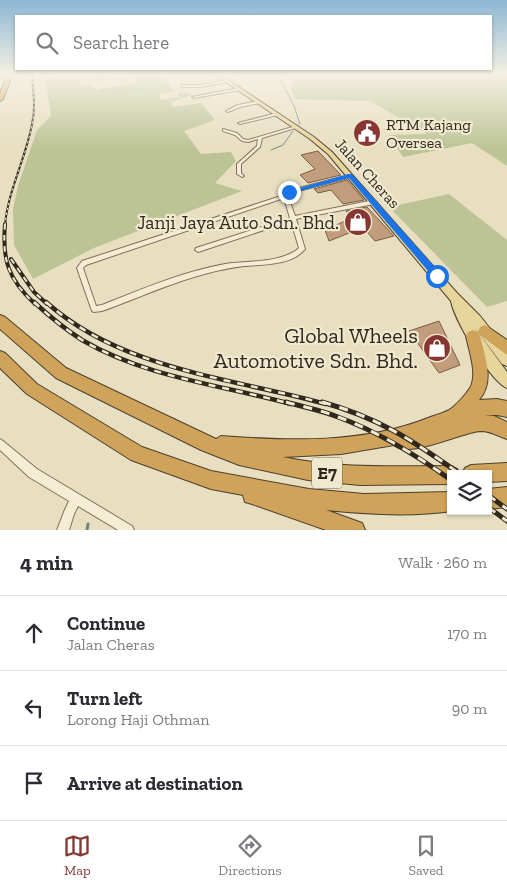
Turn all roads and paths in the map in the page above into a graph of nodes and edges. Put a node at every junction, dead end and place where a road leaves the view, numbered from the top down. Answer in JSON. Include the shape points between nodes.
{"nodes":[{"id":1,"x":254,"y":99,"type":"edge"},
{"id":2,"x":259,"y":102,"type":"junction"},
{"id":3,"x":228,"y":111,"type":"dead end"},
{"id":4,"x":277,"y":114,"type":"junction"},
{"id":5,"x":240,"y":123,"type":"dead end"},
{"id":6,"x":297,"y":127,"type":"junction"},
{"id":7,"x":224,"y":130,"type":"dead end"},
{"id":8,"x":260,"y":138,"type":"junction"},
{"id":9,"x":242,"y":176,"type":"dead end"},
{"id":10,"x":350,"y":176,"type":"junction"},
{"id":11,"x":286,"y":196,"type":"junction"},
{"id":12,"x":374,"y":202,"type":"junction"},
{"id":13,"x":294,"y":218,"type":"junction"},
{"id":14,"x":198,"y":250,"type":"dead end"},
{"id":15,"x":0,"y":321,"type":"edge"},
{"id":16,"x":479,"y":334,"type":"junction"},
{"id":17,"x":507,"y":348,"type":"edge"},
{"id":18,"x":0,"y":358,"type":"edge"},
{"id":19,"x":507,"y":360,"type":"edge"},
{"id":20,"x":507,"y":381,"type":"edge"},
{"id":21,"x":507,"y":408,"type":"edge"},
{"id":22,"x":456,"y":416,"type":"junction"},
{"id":23,"x":507,"y":431,"type":"edge"},
{"id":24,"x":0,"y":444,"type":"edge"},
{"id":25,"x":206,"y":444,"type":"junction"},
{"id":26,"x":364,"y":444,"type":"junction"},
{"id":27,"x":507,"y":472,"type":"edge"},
{"id":28,"x":492,"y":473,"type":"edge"},
{"id":29,"x":447,"y":475,"type":"edge"},
{"id":30,"x":210,"y":480,"type":"junction"},
{"id":31,"x":507,"y":497,"type":"edge"},
{"id":32,"x":76,"y":499,"type":"junction"},
{"id":33,"x":492,"y":499,"type":"edge"},
{"id":34,"x":447,"y":502,"type":"edge"},
{"id":35,"x":63,"y":530,"type":"edge"},
{"id":36,"x":128,"y":530,"type":"edge"},
{"id":37,"x":355,"y":530,"type":"edge"}],
"edges":[{"from":1,"to":2,"type":"main road","name":"Jalan Cheras"},
{"from":2,"to":3,"type":"street"},
{"from":2,"to":4,"type":"main road","name":"Jalan Cheras"},
{"from":4,"to":5,"type":"street"},
{"from":4,"to":6,"type":"main road","name":"Jalan Cheras"},
{"from":6,"to":8,"type":"street"},
{"from":6,"to":10,"type":"main road","name":"Jalan Cheras","via":[[320,144]]},
{"from":7,"to":8,"type":"street","via":[[244,141]]},
{"from":8,"to":9,"type":"street","via":[[259,146],[239,164]]},
{"from":10,"to":11,"type":"street","via":[[291,191]]},
{"from":10,"to":12,"type":"main road","name":"Jalan Cheras"},
{"from":11,"to":13,"type":"street"},
{"from":11,"to":13,"type":"street","via":[[84,263],[80,268],[94,309],[184,276],[265,263],[298,254],[302,249]]},
{"from":12,"to":13,"type":"street"},
{"from":12,"to":16,"type":"main road","name":"Jalan Cheras","via":[[453,296],[464,322]]},
{"from":13,"to":14,"type":"street"},
{"from":15,"to":25,"type":"highway","number":"E7","via":[[61,373]]},
{"from":16,"to":17,"type":"highway"},
{"from":16,"to":19,"type":"main road","name":"Jalan Cheras"},
{"from":16,"to":20,"type":"main road","name":"Jalan Cheras","via":[[500,375]]},
{"from":16,"to":22,"type":"highway","via":[[481,374],[477,391]]},
{"from":18,"to":30,"type":"highway","number":"E7","via":[[32,389],[138,454]]},
{"from":21,"to":22,"type":"highway","via":[[481,408]]},
{"from":22,"to":26,"type":"highway","via":[[414,432]]},
{"from":23,"to":26,"type":"highway","via":[[494,424],[479,423],[420,439]]},
{"from":24,"to":32,"type":"street","via":[[33,473]]},
{"from":25,"to":26,"type":"highway","via":[[300,449]]},
{"from":25,"to":29,"type":"highway","number":"E7","via":[[254,460],[308,471],[360,476]]},
{"from":27,"to":28,"type":"highway"},
{"from":30,"to":34,"type":"highway","number":"E7","via":[[309,500],[364,504]]},
{"from":30,"to":37,"type":"highway"},
{"from":31,"to":33,"type":"highway"},
{"from":32,"to":35,"type":"street"},
{"from":32,"to":36,"type":"street"}]}
